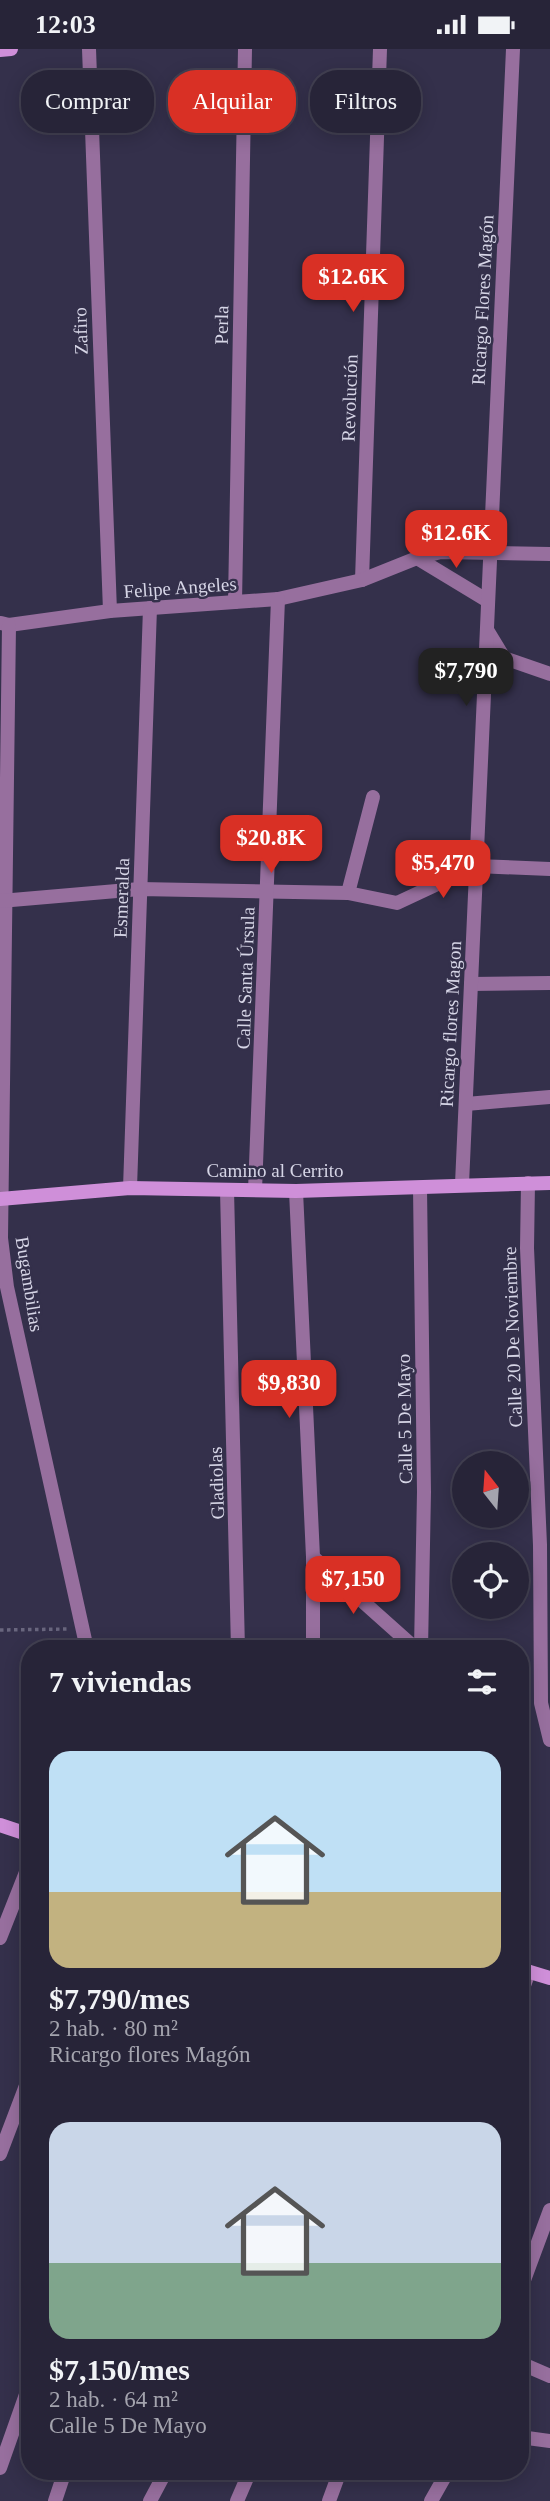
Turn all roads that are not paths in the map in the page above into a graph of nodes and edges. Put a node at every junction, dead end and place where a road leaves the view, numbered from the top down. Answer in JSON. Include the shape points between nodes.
{"nodes":[{"id":1,"x":10,"y":49,"type":"edge"},
{"id":2,"x":89,"y":49,"type":"edge"},
{"id":3,"x":245,"y":49,"type":"edge"},
{"id":4,"x":380,"y":49,"type":"edge"},
{"id":5,"x":513,"y":49,"type":"edge"},
{"id":6,"x":0,"y":50,"type":"edge"},
{"id":7,"x":491,"y":552,"type":"junction"},
{"id":8,"x":550,"y":554,"type":"edge"},
{"id":9,"x":417,"y":558,"type":"junction"},
{"id":10,"x":362,"y":580,"type":"junction"},
{"id":11,"x":278,"y":599,"type":"junction"},
{"id":12,"x":488,"y":601,"type":"junction"},
{"id":13,"x":235,"y":602,"type":"junction"},
{"id":14,"x":150,"y":608,"type":"junction"},
{"id":15,"x":110,"y":611,"type":"junction"},
{"id":16,"x":3,"y":627,"type":"edge"},
{"id":17,"x":487,"y":630,"type":"junction"},
{"id":18,"x":550,"y":674,"type":"edge"},
{"id":19,"x":373,"y":797,"type":"dead end"},
{"id":20,"x":476,"y":866,"type":"junction"},
{"id":21,"x":550,"y":869,"type":"edge"},
{"id":22,"x":140,"y":889,"type":"junction"},
{"id":23,"x":268,"y":892,"type":"junction"},
{"id":24,"x":348,"y":893,"type":"junction"},
{"id":25,"x":3,"y":900,"type":"edge"},
{"id":26,"x":550,"y":983,"type":"edge"},
{"id":27,"x":471,"y":984,"type":"junction"},
{"id":28,"x":550,"y":1097,"type":"edge"},
{"id":29,"x":466,"y":1104,"type":"junction"},
{"id":30,"x":528,"y":1183,"type":"junction"},
{"id":31,"x":550,"y":1183,"type":"edge"},
{"id":32,"x":462,"y":1184,"type":"junction"},
{"id":33,"x":130,"y":1188,"type":"junction"},
{"id":34,"x":420,"y":1188,"type":"junction"},
{"id":35,"x":227,"y":1190,"type":"junction"},
{"id":36,"x":256,"y":1191,"type":"junction"},
{"id":37,"x":296,"y":1191,"type":"junction"},
{"id":38,"x":1,"y":1199,"type":"edge"},
{"id":39,"x":313,"y":1557,"type":"junction"},
{"id":40,"x":86,"y":1640,"type":"edge"},
{"id":41,"x":239,"y":1640,"type":"edge"},
{"id":42,"x":313,"y":1640,"type":"edge"},
{"id":43,"x":409,"y":1640,"type":"edge"},
{"id":44,"x":419,"y":1640,"type":"edge"},
{"id":45,"x":550,"y":1740,"type":"edge"},
{"id":46,"x":0,"y":1825,"type":"edge"},
{"id":47,"x":21,"y":1832,"type":"edge"},
{"id":48,"x":21,"y":1885,"type":"edge"},
{"id":49,"x":0,"y":1938,"type":"edge"},
{"id":50,"x":529,"y":1972,"type":"edge"},
{"id":51,"x":550,"y":1978,"type":"edge"},
{"id":52,"x":21,"y":2108,"type":"edge"},
{"id":53,"x":0,"y":2154,"type":"edge"},
{"id":54,"x":550,"y":2210,"type":"edge"},
{"id":55,"x":529,"y":2267,"type":"edge"},
{"id":56,"x":529,"y":2367,"type":"edge"},
{"id":57,"x":550,"y":2376,"type":"edge"},
{"id":58,"x":21,"y":2408,"type":"edge"},
{"id":59,"x":529,"y":2438,"type":"edge"},
{"id":60,"x":550,"y":2441,"type":"edge"},
{"id":61,"x":0,"y":2468,"type":"edge"},
{"id":62,"x":62,"y":2480,"type":"edge"},
{"id":63,"x":161,"y":2480,"type":"edge"},
{"id":64,"x":246,"y":2480,"type":"edge"},
{"id":65,"x":337,"y":2480,"type":"edge"},
{"id":66,"x":443,"y":2480,"type":"edge"},
{"id":67,"x":55,"y":2501,"type":"edge"},
{"id":68,"x":150,"y":2501,"type":"edge"},
{"id":69,"x":237,"y":2501,"type":"edge"},
{"id":70,"x":329,"y":2501,"type":"edge"},
{"id":71,"x":432,"y":2501,"type":"edge"}],
"edges":[{"from":1,"to":6,"type":"main road"},
{"from":2,"to":15,"type":"street","name":"Zafiro"},
{"from":3,"to":13,"type":"street","name":"Perla"},
{"from":4,"to":10,"type":"street","name":"Revolución"},
{"from":5,"to":7,"type":"street","name":"Ricargo Flores Magón"},
{"from":7,"to":8,"type":"street","name":"Felipe Angeles"},
{"from":7,"to":9,"type":"street","name":"Felipe Angeles","via":[[441,552]]},
{"from":7,"to":12,"type":"street"},
{"from":9,"to":10,"type":"street","name":"Felipe Angeles"},
{"from":9,"to":12,"type":"street"},
{"from":10,"to":11,"type":"street","name":"Felipe Angeles"},
{"from":11,"to":13,"type":"street","name":"Felipe Angeles"},
{"from":11,"to":23,"type":"street","name":"Calle Santa Úrsula"},
{"from":12,"to":17,"type":"street"},
{"from":13,"to":14,"type":"street","name":"Felipe Angeles"},
{"from":14,"to":15,"type":"street","name":"Felipe Angeles"},
{"from":14,"to":22,"type":"street","name":"Esmeralda"},
{"from":15,"to":16,"type":"street","name":"Felipe Angeles"},
{"from":16,"to":25,"type":"street","name":"Bugambilias"},
{"from":17,"to":18,"type":"street","via":[[504,658]]},
{"from":17,"to":20,"type":"street"},
{"from":19,"to":24,"type":"street"},
{"from":20,"to":21,"type":"street"},
{"from":20,"to":24,"type":"street","via":[[397,903]]},
{"from":20,"to":27,"type":"street","name":"Ricargo flores Magon"},
{"from":22,"to":23,"type":"street"},
{"from":22,"to":25,"type":"street"},
{"from":22,"to":33,"type":"street","name":"Esmeralda"},
{"from":23,"to":24,"type":"street"},
{"from":23,"to":36,"type":"street","name":"Calle Santa Úrsula"},
{"from":25,"to":38,"type":"street","name":"Bugambilias"},
{"from":26,"to":27,"type":"street"},
{"from":27,"to":29,"type":"street","name":"Ricargo flores Magon"},
{"from":28,"to":29,"type":"street"},
{"from":29,"to":32,"type":"street","name":"Ricargo flores Magon"},
{"from":30,"to":31,"type":"main road","name":"Camino al Cerrito"},
{"from":30,"to":32,"type":"main road","name":"Camino al Cerrito"},
{"from":30,"to":45,"type":"street","name":"Calle 20 De Noviembre","via":[[541,1703]]},
{"from":32,"to":34,"type":"main road","name":"Camino al Cerrito"},
{"from":33,"to":35,"type":"main road","name":"Camino al Cerrito"},
{"from":33,"to":38,"type":"main road","name":"Camino al Cerrito"},
{"from":34,"to":37,"type":"main road","name":"Camino al Cerrito"},
{"from":34,"to":44,"type":"street","name":"Calle 5 De Mayo","via":[[424,1492]]},
{"from":35,"to":36,"type":"main road","name":"Camino al Cerrito"},
{"from":35,"to":41,"type":"street","name":"Gladiolas"},
{"from":36,"to":37,"type":"main road","name":"Camino al Cerrito"},
{"from":37,"to":39,"type":"street"},
{"from":38,"to":40,"type":"street","name":"Bugambilias","via":[[7,1287]]},
{"from":39,"to":42,"type":"street"},
{"from":39,"to":43,"type":"street"},
{"from":46,"to":47,"type":"main road"},
{"from":48,"to":49,"type":"street"},
{"from":50,"to":51,"type":"main road"},
{"from":52,"to":53,"type":"street"},
{"from":54,"to":55,"type":"street"},
{"from":56,"to":57,"type":"street"},
{"from":58,"to":61,"type":"street"},
{"from":59,"to":60,"type":"street"},
{"from":62,"to":67,"type":"street"},
{"from":63,"to":68,"type":"street"},
{"from":64,"to":69,"type":"street"},
{"from":65,"to":70,"type":"street"},
{"from":66,"to":71,"type":"street"}]}
